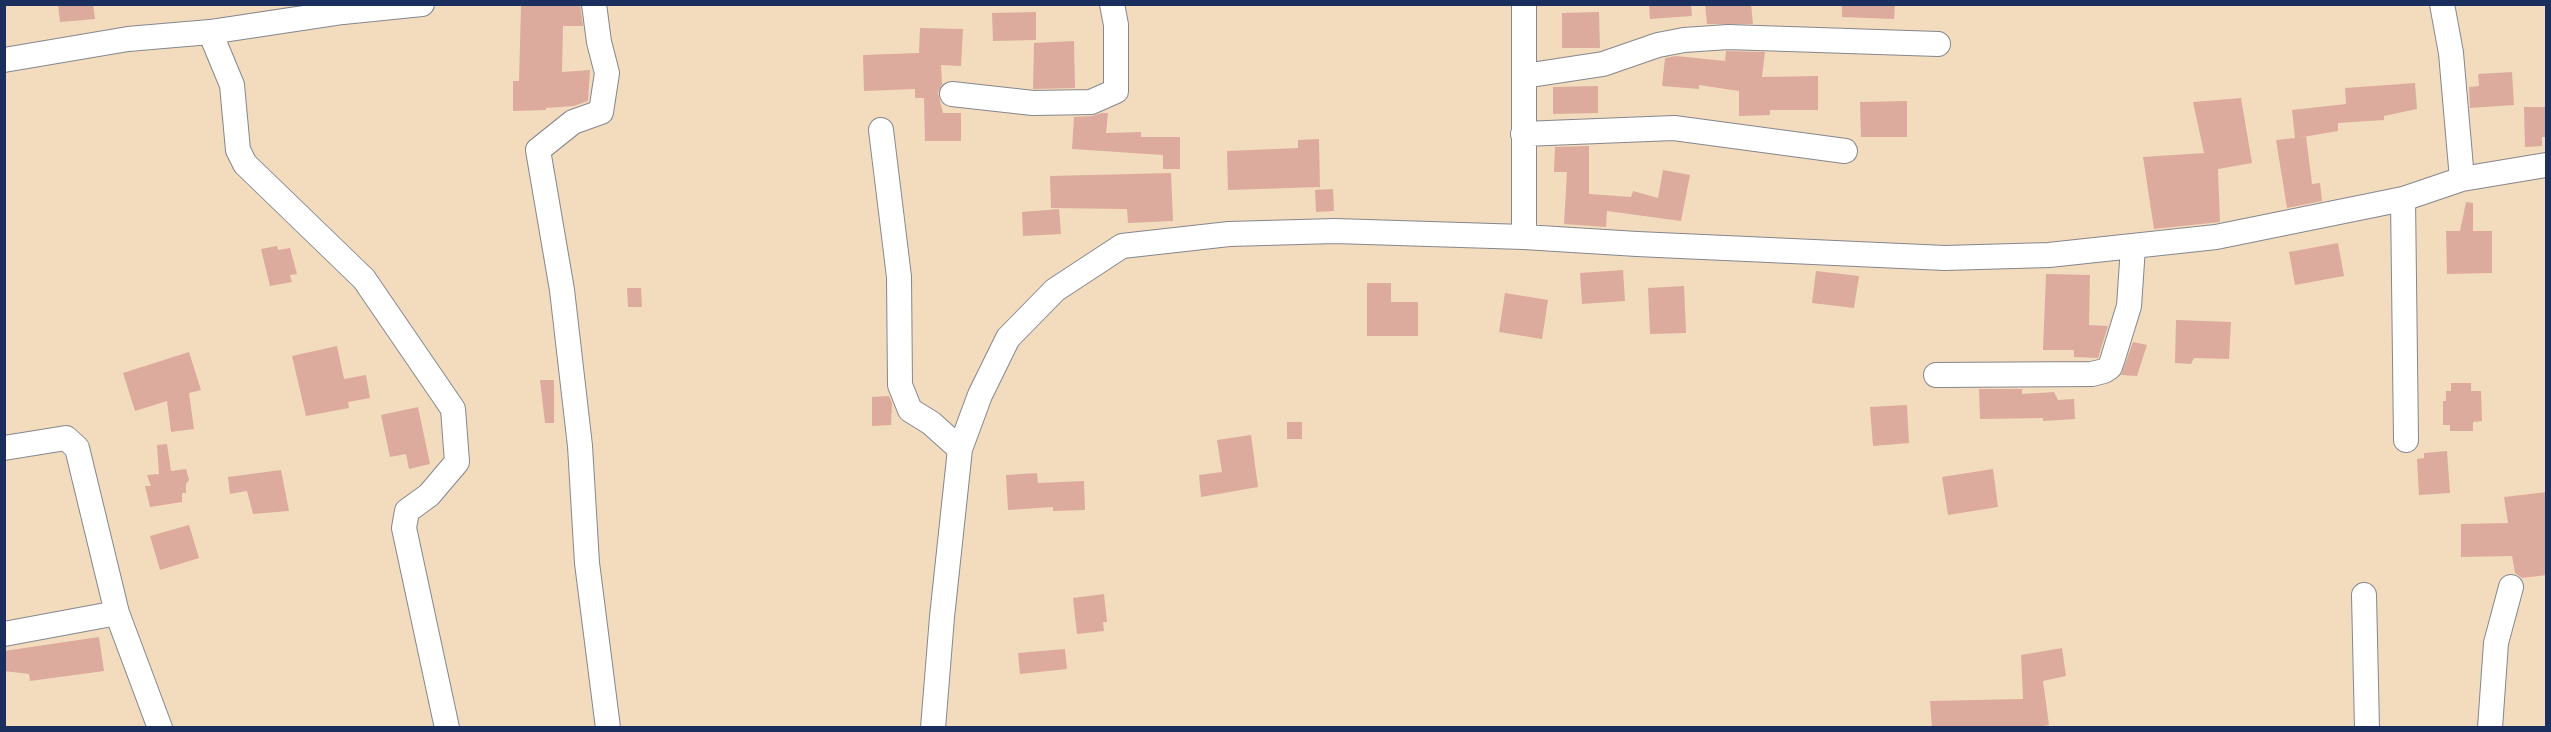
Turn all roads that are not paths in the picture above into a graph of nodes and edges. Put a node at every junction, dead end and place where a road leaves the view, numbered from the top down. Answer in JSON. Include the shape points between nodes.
{"nodes":[{"id":1,"x":422,"y":4,"type":"edge"},
{"id":2,"x":594,"y":4,"type":"edge"},
{"id":3,"x":1112,"y":4,"type":"edge"},
{"id":4,"x":1524,"y":4,"type":"edge"},
{"id":5,"x":2442,"y":4,"type":"edge"},
{"id":6,"x":210,"y":32,"type":"junction"},
{"id":7,"x":1938,"y":44,"type":"dead end"},
{"id":8,"x":4,"y":60,"type":"edge"},
{"id":9,"x":1524,"y":76,"type":"junction"},
{"id":10,"x":952,"y":94,"type":"dead end"},
{"id":11,"x":881,"y":130,"type":"dead end"},
{"id":12,"x":1523,"y":134,"type":"junction"},
{"id":13,"x":1845,"y":151,"type":"dead end"},
{"id":14,"x":2547,"y":165,"type":"edge"},
{"id":15,"x":2462,"y":180,"type":"junction"},
{"id":16,"x":2403,"y":199,"type":"junction"},
{"id":17,"x":1524,"y":237,"type":"junction"},
{"id":18,"x":2133,"y":247,"type":"junction"},
{"id":19,"x":1936,"y":375,"type":"dead end"},
{"id":20,"x":2406,"y":440,"type":"dead end"},
{"id":21,"x":4,"y":448,"type":"edge"},
{"id":22,"x":960,"y":449,"type":"junction"},
{"id":23,"x":2511,"y":587,"type":"dead end"},
{"id":24,"x":2364,"y":596,"type":"dead end"},
{"id":25,"x":117,"y":614,"type":"junction"},
{"id":26,"x":4,"y":634,"type":"edge"},
{"id":27,"x":160,"y":728,"type":"edge"},
{"id":28,"x":447,"y":728,"type":"edge"},
{"id":29,"x":609,"y":728,"type":"edge"},
{"id":30,"x":933,"y":728,"type":"edge"},
{"id":31,"x":2367,"y":728,"type":"edge"},
{"id":32,"x":2490,"y":728,"type":"edge"}],
"edges":[{"from":1,"to":6,"type":"street"},
{"from":2,"to":29,"type":"street","via":[[607,74],[601,112],[573,122],[538,150],[562,290],[580,446],[587,563]]},
{"from":3,"to":10,"type":"street","via":[[1116,25],[1116,91],[1091,102],[1033,103]]},
{"from":4,"to":9,"type":"street"},
{"from":5,"to":15,"type":"street","via":[[2451,53]]},
{"from":6,"to":8,"type":"street","via":[[128,39]]},
{"from":6,"to":28,"type":"street","via":[[232,85],[238,150],[245,164],[364,279],[453,409],[457,462],[429,495],[407,511],[404,528]]},
{"from":7,"to":9,"type":"street","via":[[1684,40],[1603,64]]},
{"from":9,"to":12,"type":"street"},
{"from":11,"to":22,"type":"street","via":[[898,277],[900,385],[910,410]]},
{"from":12,"to":13,"type":"street","via":[[1674,128]]},
{"from":12,"to":17,"type":"street"},
{"from":14,"to":15,"type":"street"},
{"from":15,"to":16,"type":"street"},
{"from":16,"to":18,"type":"street","via":[[2216,237]]},
{"from":16,"to":20,"type":"street"},
{"from":17,"to":18,"type":"street","via":[[1945,258],[2049,255]]},
{"from":17,"to":22,"type":"street","via":[[1335,231],[1230,234],[1122,246],[1055,290],[1008,338],[980,395]]},
{"from":18,"to":19,"type":"street","via":[[2129,306],[2110,367],[2104,371]]},
{"from":21,"to":25,"type":"street","via":[[66,438],[77,448]]},
{"from":22,"to":30,"type":"street"},
{"from":23,"to":32,"type":"street","via":[[2496,643]]},
{"from":24,"to":31,"type":"street"},
{"from":25,"to":26,"type":"street"},
{"from":25,"to":27,"type":"street"}]}
